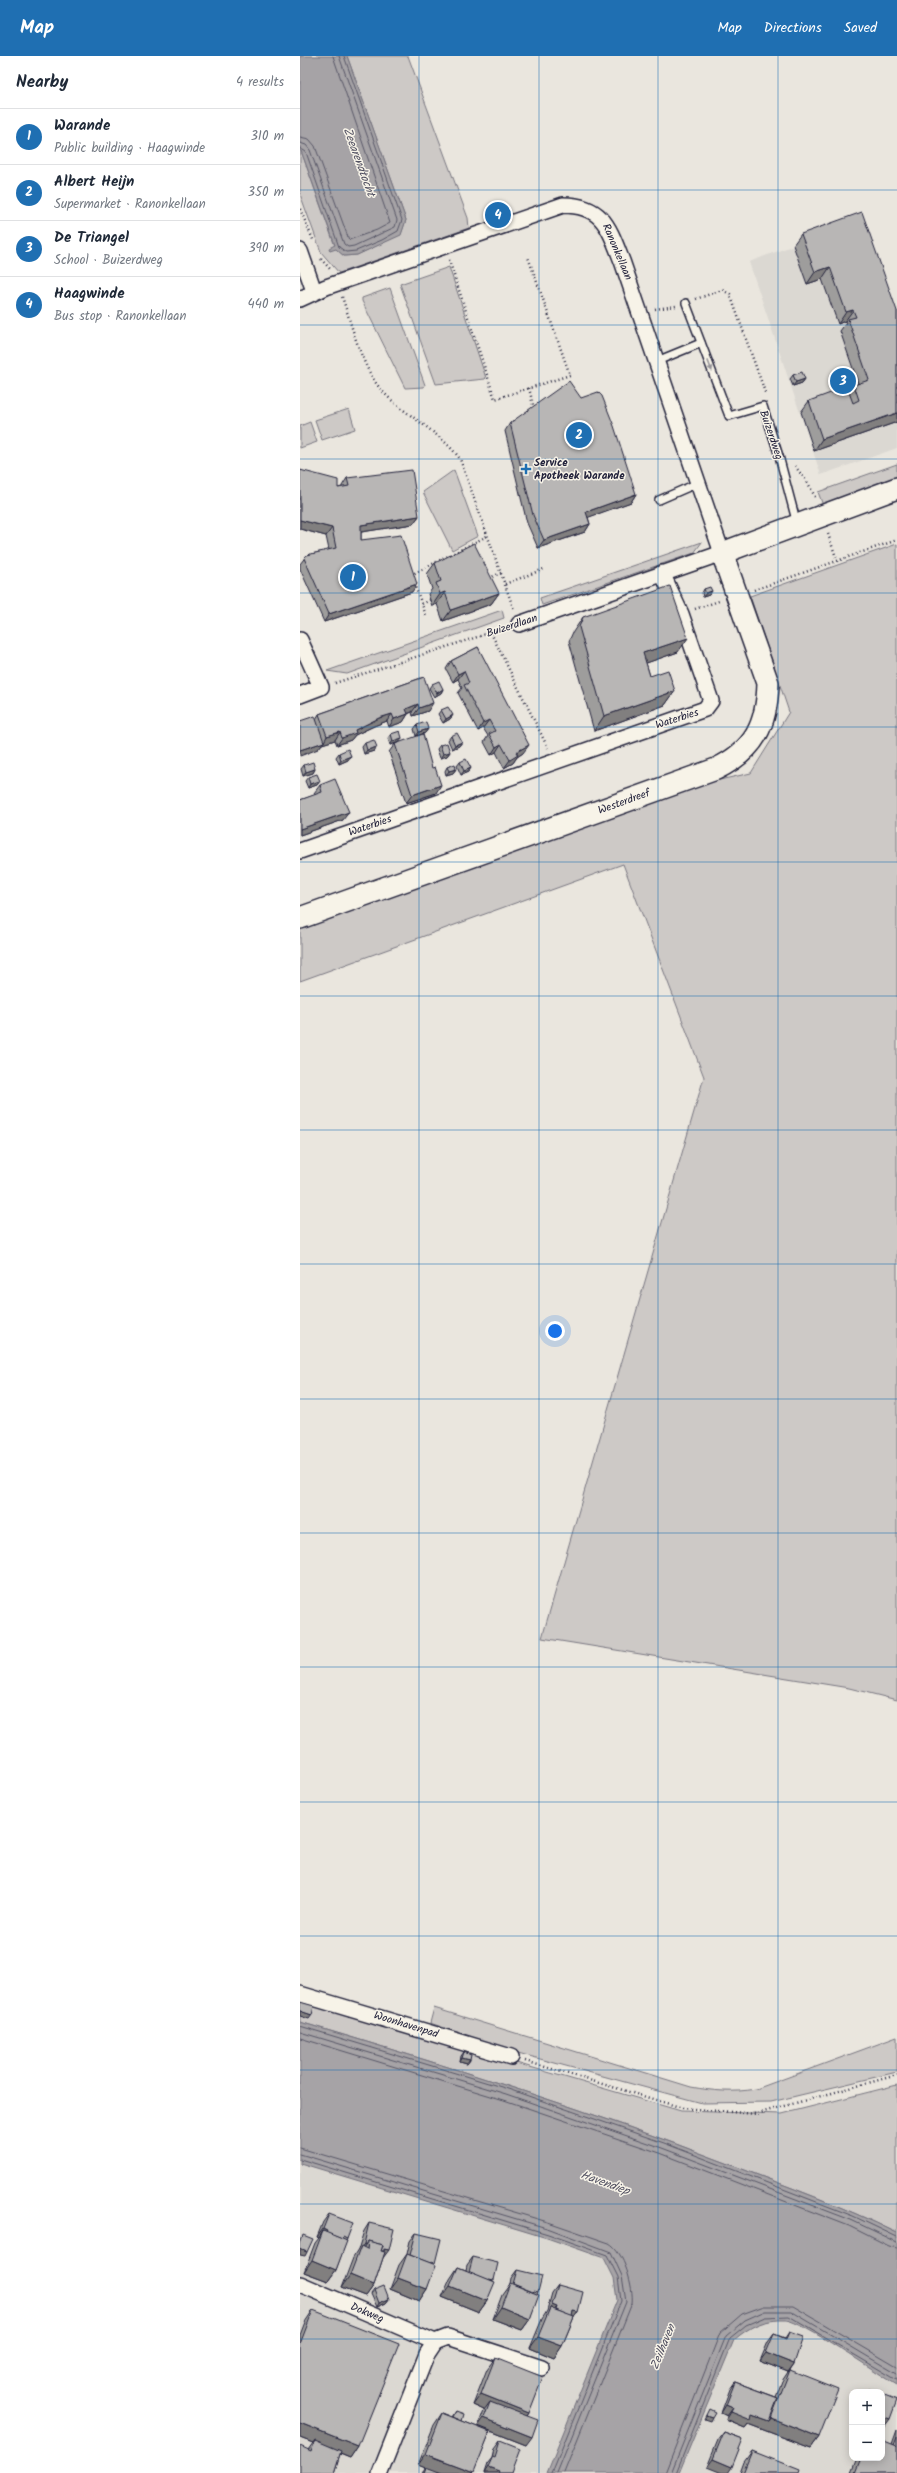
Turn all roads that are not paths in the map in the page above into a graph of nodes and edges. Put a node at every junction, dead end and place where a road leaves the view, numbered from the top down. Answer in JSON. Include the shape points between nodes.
{"nodes":[{"id":1,"x":300,"y":251,"type":"edge"},
{"id":2,"x":314,"y":291,"type":"junction"},
{"id":3,"x":300,"y":299,"type":"edge"},
{"id":4,"x":686,"y":304,"type":"dead end"},
{"id":5,"x":701,"y":343,"type":"junction"},
{"id":6,"x":657,"y":361,"type":"junction"},
{"id":7,"x":698,"y":483,"type":"junction"},
{"id":8,"x":897,"y":488,"type":"edge"},
{"id":9,"x":659,"y":500,"type":"dead end"},
{"id":10,"x":797,"y":524,"type":"junction"},
{"id":11,"x":722,"y":553,"type":"junction"},
{"id":12,"x":662,"y":573,"type":"junction"},
{"id":13,"x":518,"y":624,"type":"road end"},
{"id":14,"x":300,"y":640,"type":"edge"},
{"id":15,"x":300,"y":695,"type":"edge"},
{"id":16,"x":300,"y":851,"type":"edge"},
{"id":17,"x":300,"y":918,"type":"edge"},
{"id":18,"x":300,"y":1994,"type":"edge"},
{"id":19,"x":511,"y":2057,"type":"road end"},
{"id":20,"x":300,"y":2284,"type":"edge"},
{"id":21,"x":435,"y":2342,"type":"junction"},
{"id":22,"x":542,"y":2368,"type":"dead end"},
{"id":23,"x":380,"y":2473,"type":"edge"}],
"edges":[{"from":1,"to":2,"type":"street"},
{"from":2,"to":3,"type":"street","name":"Ranonkellaan"},
{"from":2,"to":6,"type":"street","name":"Ranonkellaan","via":[[563,205],[582,207],[605,221],[610,230]]},
{"from":4,"to":5,"type":"lane","name":"Buizerdweg"},
{"from":5,"to":6,"type":"lane"},
{"from":5,"to":10,"type":"lane","name":"Buizerdweg","one_way":true,"via":[[729,416],[763,406]]},
{"from":6,"to":7,"type":"street","name":"Ranonkellaan"},
{"from":7,"to":9,"type":"lane"},
{"from":7,"to":11,"type":"street","name":"Ranonkellaan"},
{"from":8,"to":10,"type":"street"},
{"from":10,"to":11,"type":"street"},
{"from":11,"to":12,"type":"street","name":"Buizerdlaan"},
{"from":11,"to":17,"type":"street","name":"Westerdreef","via":[[768,683],[768,702],[764,720],[749,747],[739,756],[716,769]]},
{"from":12,"to":13,"type":"street","name":"Buizerdlaan"},
{"from":12,"to":16,"type":"street","name":"Waterbies","via":[[681,614],[711,701],[706,710]]},
{"from":14,"to":15,"type":"street","via":[[321,687]]},
{"from":18,"to":19,"type":"street","name":"Woonhavenpad"},
{"from":20,"to":21,"type":"street","name":"Dokweg"},
{"from":21,"to":22,"type":"street","via":[[448,2337]]},
{"from":21,"to":23,"type":"street","via":[[427,2354]]}]}
